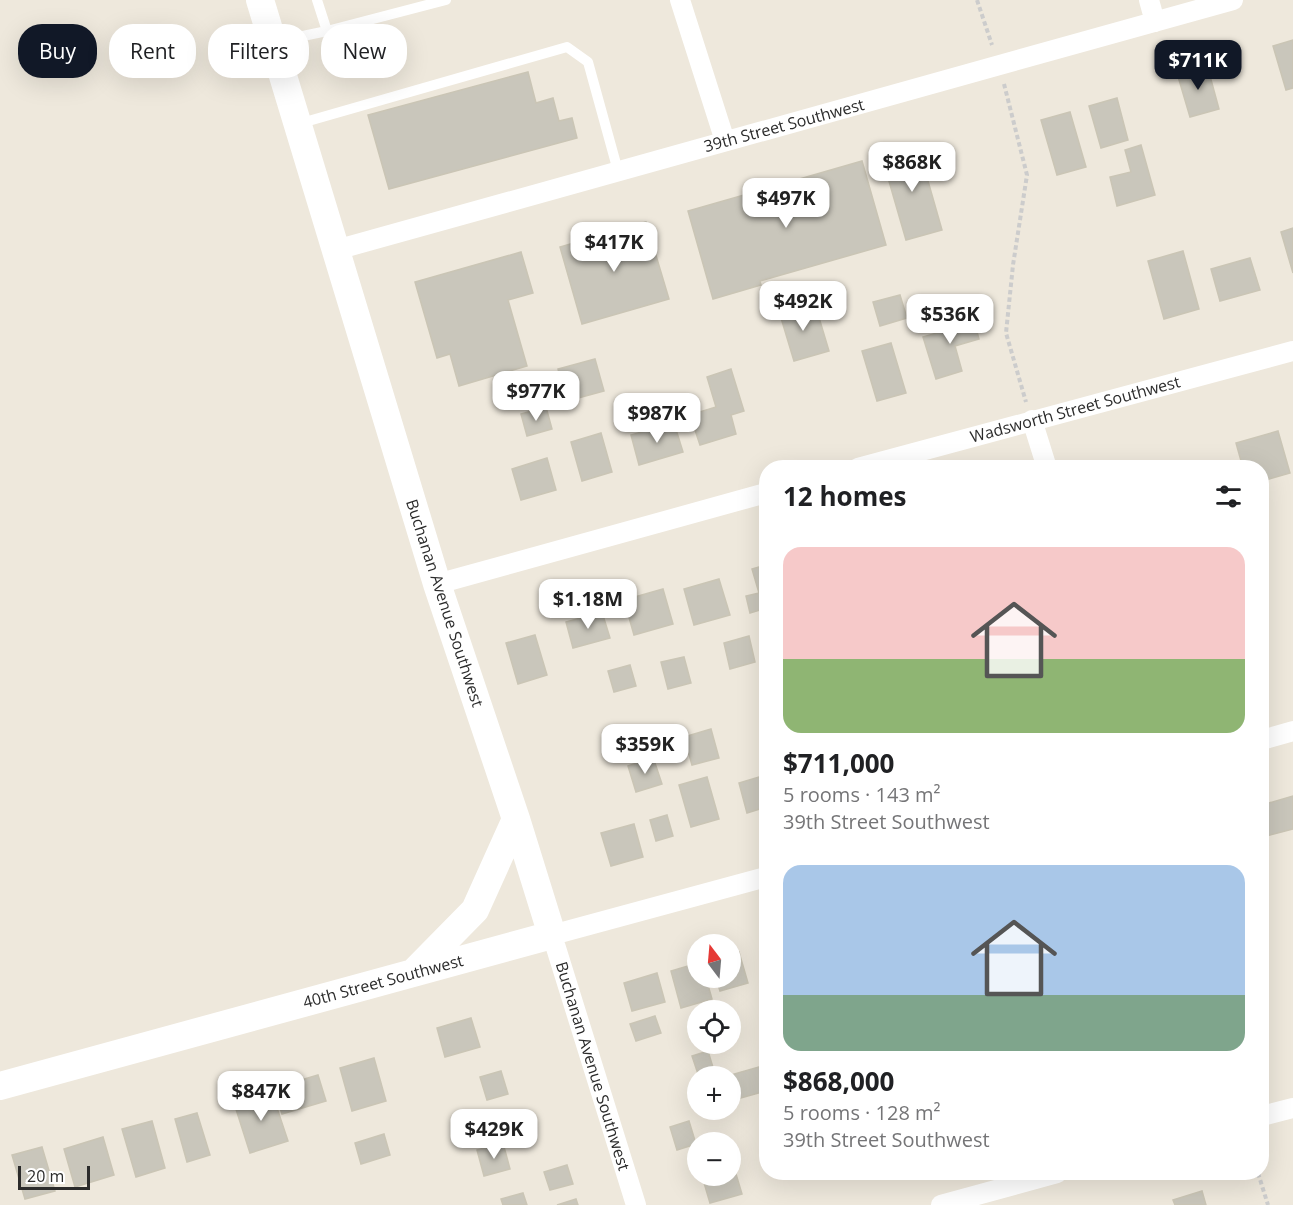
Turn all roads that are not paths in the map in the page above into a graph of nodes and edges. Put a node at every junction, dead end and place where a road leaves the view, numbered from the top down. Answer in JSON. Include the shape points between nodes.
{"nodes":[{"id":1,"x":260,"y":0,"type":"edge"},
{"id":2,"x":317,"y":0,"type":"edge"},
{"id":3,"x":446,"y":0,"type":"edge"},
{"id":4,"x":680,"y":0,"type":"edge"},
{"id":5,"x":1149,"y":0,"type":"edge"},
{"id":6,"x":1233,"y":0,"type":"edge"},
{"id":7,"x":1155,"y":22,"type":"junction"},
{"id":8,"x":267,"y":24,"type":"edge"},
{"id":9,"x":325,"y":24,"type":"edge"},
{"id":10,"x":354,"y":24,"type":"edge"},
{"id":11,"x":284,"y":78,"type":"edge"},
{"id":12,"x":298,"y":124,"type":"junction"},
{"id":13,"x":725,"y":141,"type":"junction"},
{"id":14,"x":618,"y":171,"type":"junction"},
{"id":15,"x":336,"y":250,"type":"junction"},
{"id":16,"x":1293,"y":351,"type":"edge"},
{"id":17,"x":1032,"y":420,"type":"junction"},
{"id":18,"x":887,"y":460,"type":"edge"},
{"id":19,"x":1044,"y":460,"type":"edge"},
{"id":20,"x":759,"y":495,"type":"edge"},
{"id":21,"x":437,"y":584,"type":"junction"},
{"id":22,"x":1293,"y":731,"type":"edge"},
{"id":23,"x":1269,"y":738,"type":"edge"},
{"id":24,"x":516,"y":819,"type":"junction"},
{"id":25,"x":759,"y":879,"type":"edge"},
{"id":26,"x":552,"y":935,"type":"junction"},
{"id":27,"x":412,"y":974,"type":"junction"},
{"id":28,"x":0,"y":1086,"type":"edge"},
{"id":29,"x":1293,"y":1108,"type":"edge"},
{"id":30,"x":1269,"y":1114,"type":"edge"},
{"id":31,"x":1032,"y":1180,"type":"edge"},
{"id":32,"x":636,"y":1205,"type":"edge"},
{"id":33,"x":941,"y":1205,"type":"edge"}],
"edges":[{"from":1,"to":8,"type":"street","name":"Buchanan Avenue Southwest"},
{"from":2,"to":9,"type":"lane"},
{"from":3,"to":10,"type":"lane"},
{"from":4,"to":13,"type":"street"},
{"from":5,"to":7,"type":"street"},
{"from":6,"to":7,"type":"street","name":"39th Street Southwest"},
{"from":7,"to":13,"type":"street","name":"39th Street Southwest"},
{"from":11,"to":12,"type":"street","name":"Buchanan Avenue Southwest"},
{"from":12,"to":14,"type":"lane","via":[[567,47],[588,62]]},
{"from":12,"to":15,"type":"street","name":"Buchanan Avenue Southwest"},
{"from":13,"to":14,"type":"street","name":"39th Street Southwest"},
{"from":14,"to":15,"type":"street","name":"39th Street Southwest"},
{"from":15,"to":21,"type":"street","name":"Buchanan Avenue Southwest"},
{"from":16,"to":17,"type":"street","name":"Wadsworth Street Southwest"},
{"from":17,"to":18,"type":"street","name":"Wadsworth Street Southwest"},
{"from":17,"to":19,"type":"street"},
{"from":20,"to":21,"type":"street"},
{"from":21,"to":24,"type":"street","name":"Buchanan Avenue Southwest"},
{"from":22,"to":23,"type":"street"},
{"from":24,"to":26,"type":"street","name":"Buchanan Avenue Southwest"},
{"from":24,"to":27,"type":"street","via":[[475,910]]},
{"from":25,"to":26,"type":"street","name":"40th Street Southwest"},
{"from":26,"to":27,"type":"street","name":"40th Street Southwest"},
{"from":26,"to":32,"type":"street","name":"Buchanan Avenue Southwest"},
{"from":27,"to":28,"type":"street","name":"40th Street Southwest"},
{"from":29,"to":30,"type":"street"},
{"from":31,"to":33,"type":"street"}]}
